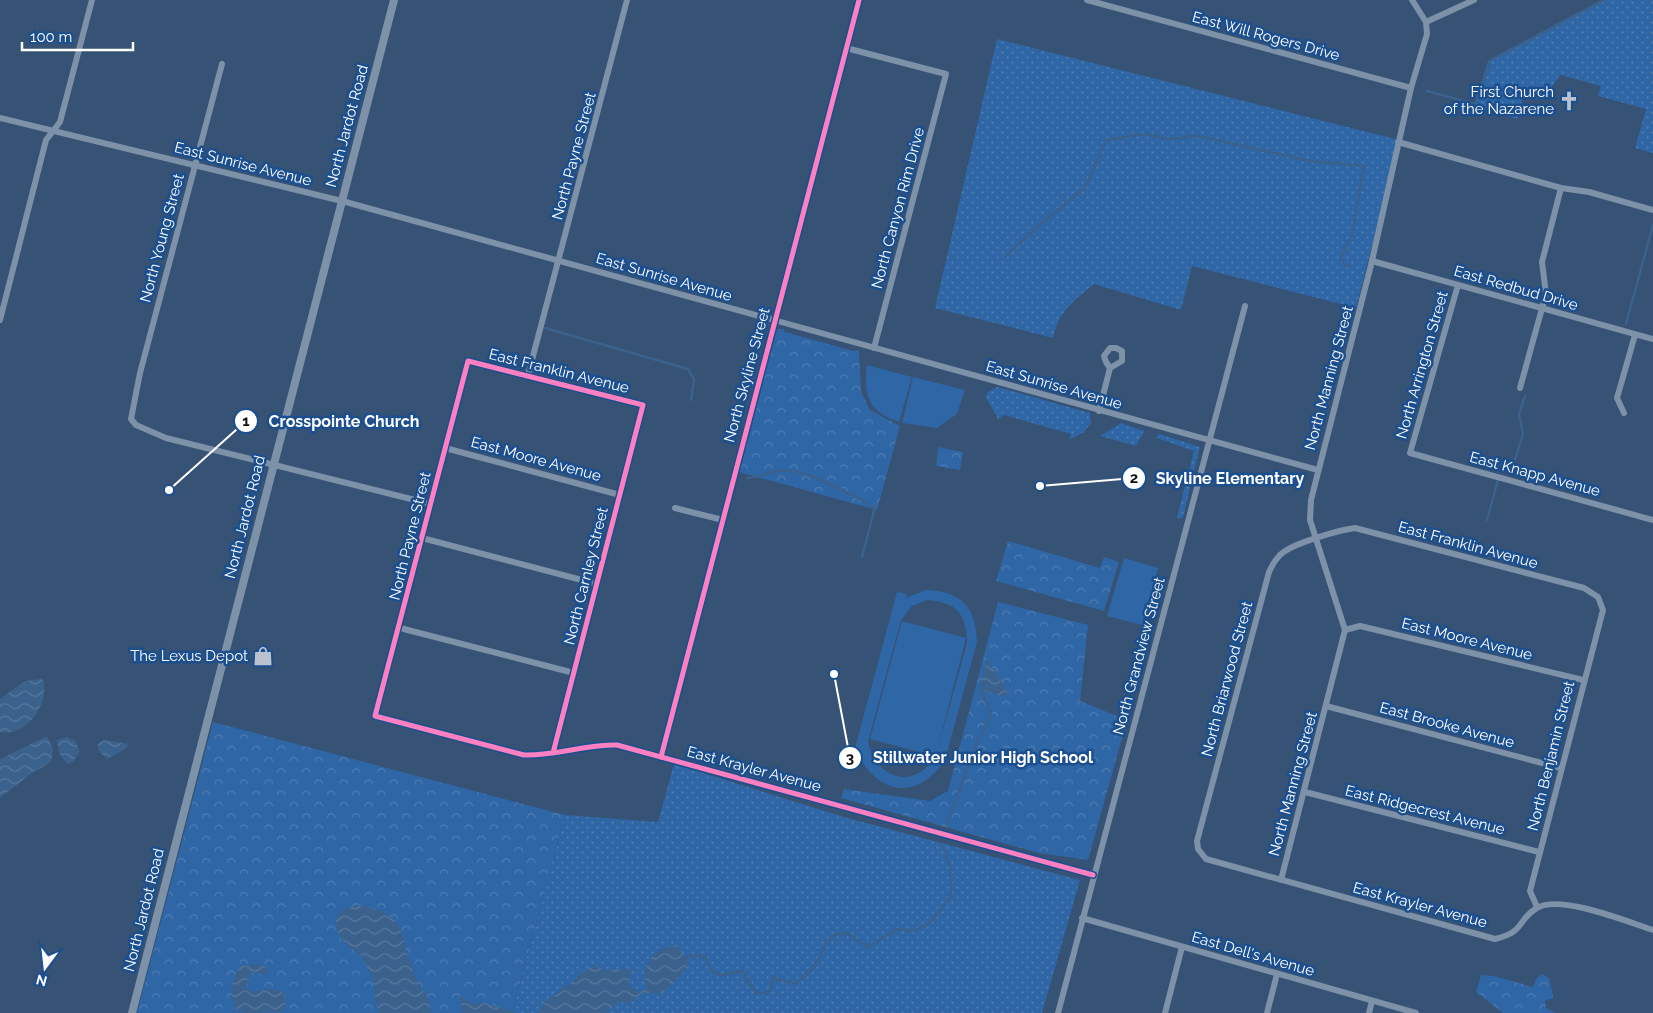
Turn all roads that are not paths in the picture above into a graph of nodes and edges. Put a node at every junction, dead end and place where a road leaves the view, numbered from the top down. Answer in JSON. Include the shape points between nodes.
{"nodes":[{"id":1,"x":92,"y":0,"type":"edge"},
{"id":2,"x":394,"y":0,"type":"edge"},
{"id":3,"x":627,"y":0,"type":"edge"},
{"id":4,"x":859,"y":0,"type":"edge"},
{"id":5,"x":1086,"y":0,"type":"edge"},
{"id":6,"x":1412,"y":0,"type":"edge"},
{"id":7,"x":1474,"y":0,"type":"edge"},
{"id":8,"x":1426,"y":22,"type":"junction"},
{"id":9,"x":846,"y":48,"type":"junction"},
{"id":10,"x":222,"y":64,"type":"dead end"},
{"id":11,"x":1411,"y":88,"type":"junction"},
{"id":12,"x":0,"y":118,"type":"edge"},
{"id":13,"x":54,"y":131,"type":"junction"},
{"id":14,"x":1398,"y":142,"type":"junction"},
{"id":15,"x":194,"y":165,"type":"junction"},
{"id":16,"x":1561,"y":188,"type":"junction"},
{"id":17,"x":342,"y":201,"type":"junction"},
{"id":18,"x":1653,"y":210,"type":"edge"},
{"id":19,"x":560,"y":260,"type":"junction"},
{"id":20,"x":1372,"y":261,"type":"junction"},
{"id":21,"x":1458,"y":285,"type":"junction"},
{"id":22,"x":1245,"y":306,"type":"dead end"},
{"id":23,"x":1542,"y":308,"type":"junction"},
{"id":24,"x":0,"y":320,"type":"edge"},
{"id":25,"x":774,"y":320,"type":"junction"},
{"id":26,"x":1635,"y":335,"type":"junction"},
{"id":27,"x":1653,"y":339,"type":"edge"},
{"id":28,"x":874,"y":348,"type":"junction"},
{"id":29,"x":468,"y":361,"type":"joint"},
{"id":30,"x":1110,"y":368,"type":"dead end"},
{"id":31,"x":528,"y":376,"type":"junction"},
{"id":32,"x":1520,"y":388,"type":"dead end"},
{"id":33,"x":643,"y":405,"type":"joint"},
{"id":34,"x":1099,"y":410,"type":"junction"},
{"id":35,"x":1624,"y":414,"type":"dead end"},
{"id":36,"x":1209,"y":441,"type":"junction"},
{"id":37,"x":445,"y":448,"type":"junction"},
{"id":38,"x":1410,"y":453,"type":"joint"},
{"id":39,"x":273,"y":463,"type":"junction"},
{"id":40,"x":1318,"y":470,"type":"junction"},
{"id":41,"x":620,"y":495,"type":"junction"},
{"id":42,"x":431,"y":504,"type":"junction"},
{"id":43,"x":675,"y":508,"type":"dead end"},
{"id":44,"x":722,"y":520,"type":"junction"},
{"id":45,"x":1653,"y":520,"type":"edge"},
{"id":46,"x":422,"y":538,"type":"junction"},
{"id":47,"x":1317,"y":539,"type":"junction"},
{"id":48,"x":597,"y":584,"type":"junction"},
{"id":49,"x":1603,"y":610,"type":"joint"},
{"id":50,"x":400,"y":628,"type":"junction"},
{"id":51,"x":1345,"y":630,"type":"junction"},
{"id":52,"x":574,"y":673,"type":"junction"},
{"id":53,"x":1583,"y":680,"type":"junction"},
{"id":54,"x":1326,"y":706,"type":"junction"},
{"id":55,"x":375,"y":716,"type":"joint"},
{"id":56,"x":553,"y":753,"type":"junction"},
{"id":57,"x":661,"y":757,"type":"junction"},
{"id":58,"x":1561,"y":768,"type":"junction"},
{"id":59,"x":1305,"y":792,"type":"junction"},
{"id":60,"x":1539,"y":852,"type":"junction"},
{"id":61,"x":1201,"y":853,"type":"joint"},
{"id":62,"x":1093,"y":875,"type":"junction"},
{"id":63,"x":1281,"y":880,"type":"junction"},
{"id":64,"x":1537,"y":907,"type":"junction"},
{"id":65,"x":1082,"y":918,"type":"junction"},
{"id":66,"x":1653,"y":930,"type":"edge"},
{"id":67,"x":1182,"y":947,"type":"junction"},
{"id":68,"x":1277,"y":974,"type":"junction"},
{"id":69,"x":1372,"y":1001,"type":"junction"},
{"id":70,"x":132,"y":1013,"type":"edge"},
{"id":71,"x":1058,"y":1013,"type":"edge"},
{"id":72,"x":1165,"y":1013,"type":"edge"},
{"id":73,"x":1267,"y":1013,"type":"edge"},
{"id":74,"x":1369,"y":1013,"type":"edge"},
{"id":75,"x":1416,"y":1013,"type":"edge"}],
"edges":[{"from":1,"to":13,"type":"street","via":[[60,122]]},
{"from":2,"to":17,"type":"street","name":"North Jardot Road"},
{"from":3,"to":19,"type":"street","name":"North Payne Street"},
{"from":4,"to":9,"type":"street","name":"North Skyline Street"},
{"from":5,"to":11,"type":"street","name":"East Will Rogers Drive"},
{"from":6,"to":8,"type":"street"},
{"from":7,"to":8,"type":"street"},
{"from":8,"to":11,"type":"street","name":"North Manning Street","via":[[1425,44]]},
{"from":9,"to":25,"type":"street","name":"North Skyline Street"},
{"from":9,"to":28,"type":"street","name":"North Canyon Rim Drive","via":[[946,74]]},
{"from":10,"to":15,"type":"street","name":"North Young Street"},
{"from":11,"to":14,"type":"street","name":"North Manning Street"},
{"from":12,"to":13,"type":"street","name":"East Sunrise Avenue"},
{"from":13,"to":15,"type":"street","name":"East Sunrise Avenue"},
{"from":13,"to":24,"type":"street","via":[[46,140]]},
{"from":14,"to":16,"type":"street"},
{"from":14,"to":20,"type":"street","name":"North Manning Street"},
{"from":15,"to":17,"type":"street","name":"East Sunrise Avenue"},
{"from":15,"to":39,"type":"street","name":"North Young Street","via":[[130,419],[136,425],[166,438]]},
{"from":16,"to":18,"type":"street","via":[[1589,192]]},
{"from":16,"to":23,"type":"street","via":[[1542,262],[1546,294]]},
{"from":17,"to":19,"type":"street","name":"East Sunrise Avenue"},
{"from":17,"to":39,"type":"street","name":"North Jardot Road"},
{"from":19,"to":25,"type":"street","name":"East Sunrise Avenue"},
{"from":19,"to":31,"type":"street","name":"North Payne Street"},
{"from":20,"to":21,"type":"street","name":"East Redbud Drive"},
{"from":20,"to":40,"type":"street","name":"North Manning Street"},
{"from":21,"to":23,"type":"street","name":"East Redbud Drive"},
{"from":21,"to":38,"type":"street","name":"North Arrington Street"},
{"from":22,"to":36,"type":"street","name":"North Grandview Street"},
{"from":23,"to":26,"type":"street","name":"East Redbud Drive"},
{"from":23,"to":32,"type":"street"},
{"from":25,"to":28,"type":"street","name":"East Sunrise Avenue"},
{"from":25,"to":44,"type":"street","name":"North Skyline Street"},
{"from":26,"to":27,"type":"street","name":"East Redbud Drive"},
{"from":26,"to":35,"type":"street","via":[[1617,398]]},
{"from":28,"to":34,"type":"street","name":"East Sunrise Avenue"},
{"from":29,"to":31,"type":"street","name":"East Franklin Avenue"},
{"from":29,"to":37,"type":"street","name":"North Payne Street"},
{"from":30,"to":34,"type":"street"},
{"from":31,"to":33,"type":"street","name":"East Franklin Avenue"},
{"from":33,"to":41,"type":"street","name":"North Carnley Street"},
{"from":34,"to":36,"type":"street","name":"East Sunrise Avenue"},
{"from":36,"to":40,"type":"street","name":"East Sunrise Avenue"},
{"from":36,"to":62,"type":"street","name":"North Grandview Street"},
{"from":37,"to":41,"type":"street","name":"East Moore Avenue"},
{"from":37,"to":42,"type":"street","name":"North Payne Street"},
{"from":38,"to":45,"type":"street","name":"East Knapp Avenue"},
{"from":39,"to":42,"type":"street"},
{"from":39,"to":70,"type":"street","name":"North Jardot Road"},
{"from":40,"to":47,"type":"street","name":"North Manning Street","via":[[1310,520]]},
{"from":41,"to":48,"type":"street","name":"North Carnley Street"},
{"from":42,"to":46,"type":"street","name":"North Payne Street"},
{"from":43,"to":44,"type":"street"},
{"from":44,"to":57,"type":"street","name":"North Skyline Street"},
{"from":46,"to":48,"type":"street"},
{"from":46,"to":50,"type":"street","name":"North Payne Street"},
{"from":47,"to":49,"type":"street","name":"East Franklin Avenue","via":[[1337,530],[1355,528],[1584,588],[1598,597]]},
{"from":47,"to":51,"type":"street","name":"North Manning Street"},
{"from":47,"to":61,"type":"street","name":"North Briarwood Street","via":[[1285,551],[1274,560],[1268,572],[1197,841]]},
{"from":48,"to":52,"type":"street","name":"North Carnley Street"},
{"from":49,"to":53,"type":"street","name":"North Benjamin Street"},
{"from":50,"to":52,"type":"street"},
{"from":50,"to":55,"type":"street","name":"North Payne Street"},
{"from":51,"to":53,"type":"street","name":"East Moore Avenue","via":[[1360,626]]},
{"from":51,"to":54,"type":"street","name":"North Manning Street"},
{"from":52,"to":56,"type":"street","name":"North Carnley Street"},
{"from":53,"to":58,"type":"street","name":"North Benjamin Street"},
{"from":54,"to":58,"type":"street","name":"East Brooke Avenue"},
{"from":54,"to":59,"type":"street","name":"North Manning Street"},
{"from":55,"to":56,"type":"street","name":"East Krayler Avenue","via":[[524,755]]},
{"from":56,"to":57,"type":"street","name":"East Krayler Avenue","via":[[598,744],[617,745]]},
{"from":57,"to":62,"type":"street","name":"East Krayler Avenue"},
{"from":58,"to":60,"type":"street","name":"North Benjamin Street"},
{"from":59,"to":60,"type":"street","name":"East Ridgecrest Avenue"},
{"from":59,"to":63,"type":"street","name":"North Manning Street"},
{"from":60,"to":64,"type":"street","name":"North Benjamin Street","via":[[1530,892]]},
{"from":61,"to":63,"type":"street","name":"East Krayler Avenue","via":[[1213,862]]},
{"from":62,"to":65,"type":"street","name":"North Grandview Street"},
{"from":63,"to":64,"type":"street","name":"East Krayler Avenue","via":[[1495,939],[1515,932]]},
{"from":64,"to":66,"type":"street","via":[[1554,904],[1573,906]]},
{"from":65,"to":67,"type":"street","name":"East Dell's Avenue"},
{"from":65,"to":71,"type":"street","name":"North Grandview Street"},
{"from":67,"to":68,"type":"street","name":"East Dell's Avenue"},
{"from":67,"to":72,"type":"street"},
{"from":68,"to":69,"type":"street","name":"East Dell's Avenue"},
{"from":68,"to":73,"type":"street"},
{"from":69,"to":74,"type":"street"},
{"from":69,"to":75,"type":"street","name":"East Dell's Avenue"}]}
